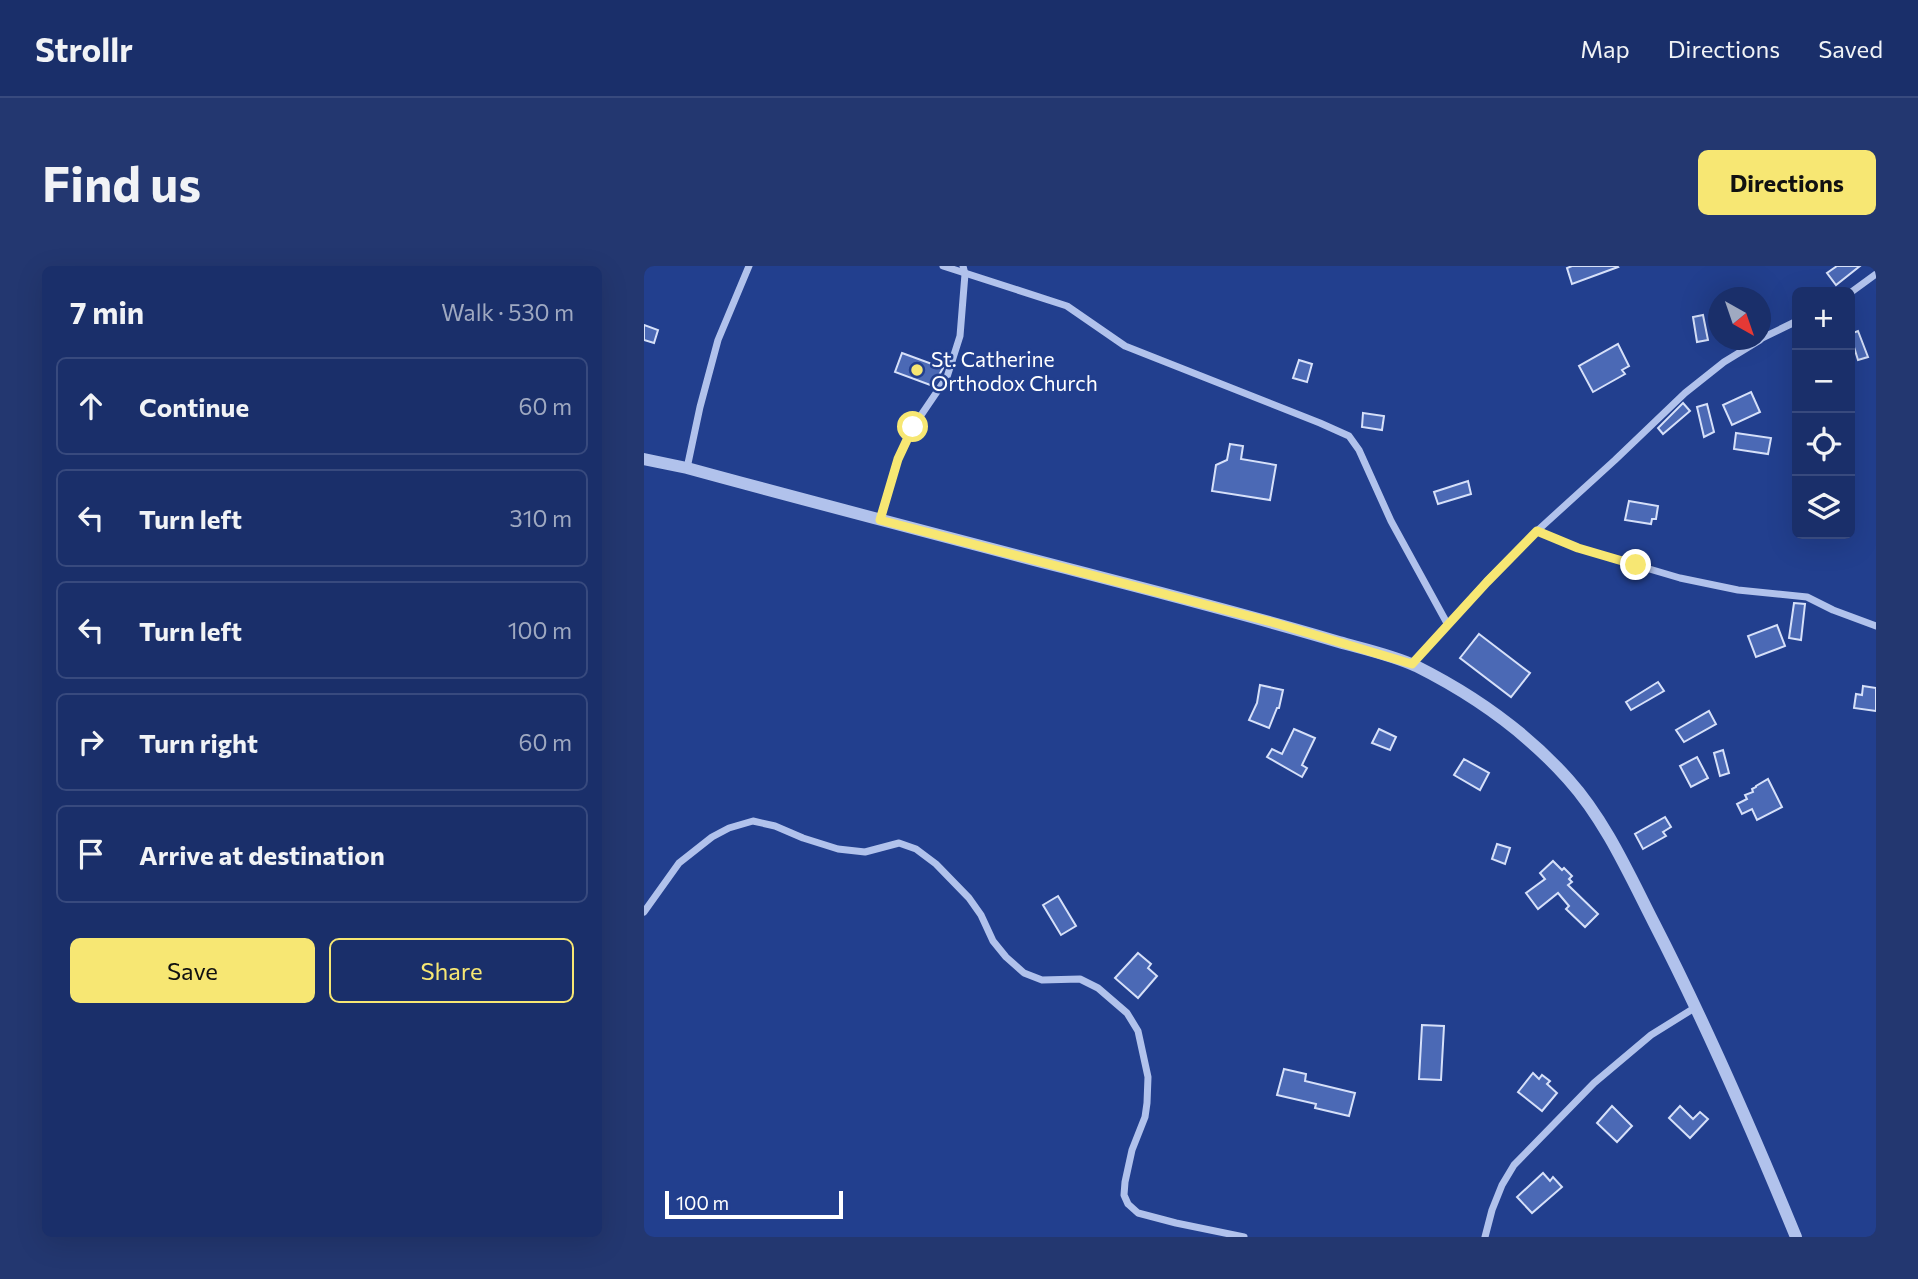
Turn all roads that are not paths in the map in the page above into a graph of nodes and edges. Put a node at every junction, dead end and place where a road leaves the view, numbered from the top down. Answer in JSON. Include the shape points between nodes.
{"nodes":[{"id":1,"x":749,"y":266,"type":"edge"},
{"id":2,"x":943,"y":266,"type":"edge"},
{"id":3,"x":964,"y":270,"type":"edge"},
{"id":4,"x":1876,"y":274,"type":"edge"},
{"id":5,"x":1855,"y":289,"type":"edge"},
{"id":6,"x":1792,"y":323,"type":"edge"},
{"id":7,"x":1771,"y":334,"type":"edge"},
{"id":8,"x":1743,"y":350,"type":"edge"},
{"id":9,"x":644,"y":459,"type":"edge"},
{"id":10,"x":687,"y":468,"type":"junction"},
{"id":11,"x":880,"y":520,"type":"junction"},
{"id":12,"x":1537,"y":531,"type":"junction"},
{"id":13,"x":1448,"y":625,"type":"junction"},
{"id":14,"x":1876,"y":626,"type":"edge"},
{"id":15,"x":1412,"y":664,"type":"junction"},
{"id":16,"x":644,"y":912,"type":"edge"},
{"id":17,"x":1697,"y":1006,"type":"junction"},
{"id":18,"x":1244,"y":1237,"type":"edge"},
{"id":19,"x":1485,"y":1237,"type":"edge"},
{"id":20,"x":1796,"y":1237,"type":"edge"}],
"edges":[{"from":1,"to":10,"type":"street","via":[[718,340]]},
{"from":2,"to":3,"type":"street"},
{"from":3,"to":11,"type":"street","via":[[960,336],[947,377],[913,427],[898,459]]},
{"from":3,"to":13,"type":"street","via":[[1067,306],[1125,346],[1349,436]]},
{"from":4,"to":5,"type":"street"},
{"from":6,"to":7,"type":"street"},
{"from":8,"to":12,"type":"street","via":[[1685,393]]},
{"from":9,"to":10,"type":"street"},
{"from":10,"to":11,"type":"street"},
{"from":11,"to":15,"type":"street","via":[[1275,623]]},
{"from":12,"to":13,"type":"street"},
{"from":12,"to":14,"type":"street","via":[[1680,578],[1807,597]]},
{"from":13,"to":15,"type":"street"},
{"from":15,"to":17,"type":"street","via":[[1495,714],[1570,781],[1622,860]]},
{"from":16,"to":18,"type":"street","via":[[679,863],[712,837],[753,821],[838,849],[865,852],[899,843],[916,849],[968,898],[993,941],[1024,973],[1042,979],[1080,979],[1098,988],[1127,1013],[1138,1031],[1148,1077],[1147,1103],[1125,1182],[1129,1204],[1138,1213]]},
{"from":17,"to":19,"type":"street","via":[[1651,1035],[1594,1083],[1514,1165],[1502,1185]]},
{"from":17,"to":20,"type":"street"}]}
